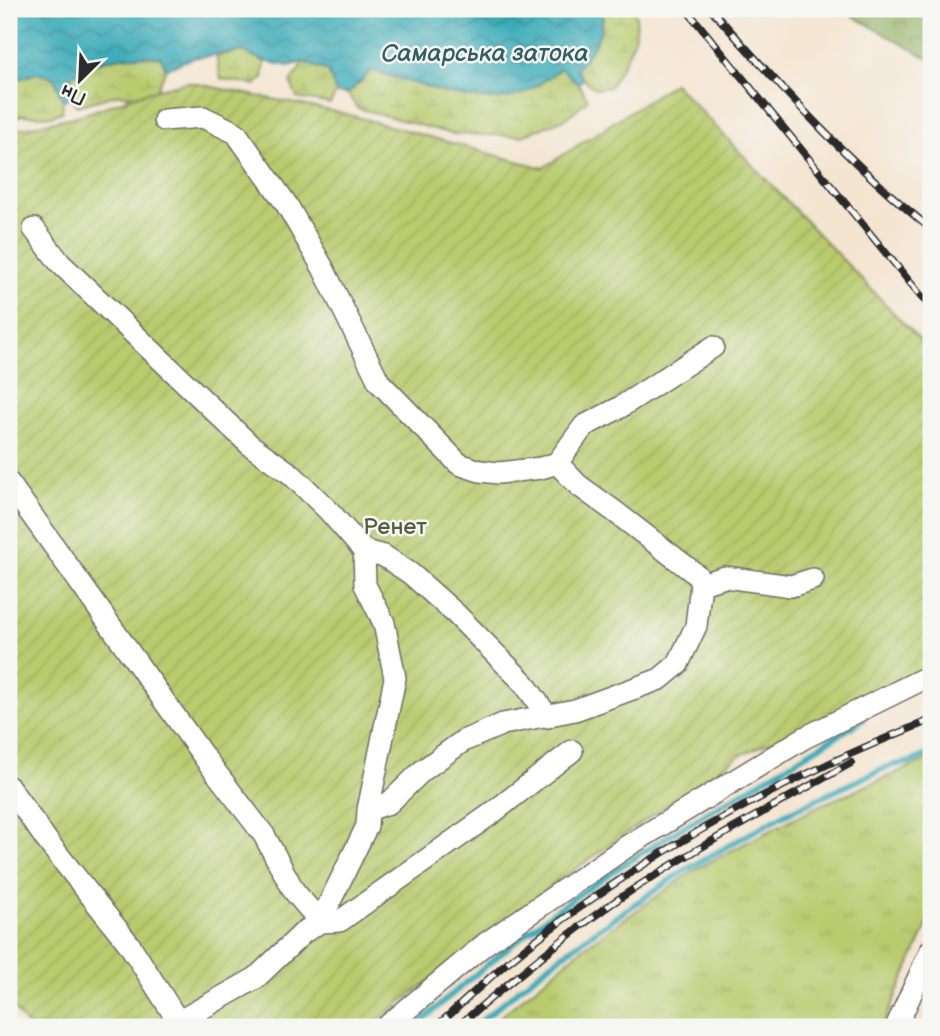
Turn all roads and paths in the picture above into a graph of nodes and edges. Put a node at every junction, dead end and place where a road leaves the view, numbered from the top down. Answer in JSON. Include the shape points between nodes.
{"nodes":[{"id":1,"x":164,"y":120,"type":"dead end"},
{"id":2,"x":34,"y":229,"type":"dead end"},
{"id":3,"x":713,"y":347,"type":"dead end"},
{"id":4,"x":557,"y":463,"type":"junction"},
{"id":5,"x":9,"y":484,"type":"edge"},
{"id":6,"x":364,"y":551,"type":"junction"},
{"id":7,"x":813,"y":579,"type":"dead end"},
{"id":8,"x":701,"y":584,"type":"junction"},
{"id":9,"x":923,"y":679,"type":"dead end"},
{"id":10,"x":548,"y":717,"type":"junction"},
{"id":11,"x":572,"y":751,"type":"dead end"},
{"id":12,"x":9,"y":787,"type":"edge"},
{"id":13,"x":369,"y":810,"type":"junction"},
{"id":14,"x":320,"y":922,"type":"junction"},
{"id":15,"x":931,"y":950,"type":"edge"},
{"id":16,"x":173,"y":1024,"type":"edge"},
{"id":17,"x":386,"y":1027,"type":"edge"},
{"id":18,"x":896,"y":1027,"type":"edge"}],
"edges":[{"from":1,"to":4,"type":"street","via":[[203,117],[236,133],[287,205],[379,382],[459,464],[499,473]]},
{"from":2,"to":6,"type":"street","via":[[60,263],[250,445],[291,474]]},
{"from":3,"to":4,"type":"street","via":[[584,426]]},
{"from":4,"to":8,"type":"street","via":[[578,485],[697,575]]},
{"from":5,"to":14,"type":"street","via":[[264,835],[294,891]]},
{"from":6,"to":10,"type":"street","via":[[384,556],[402,568],[456,614],[524,683]]},
{"from":6,"to":13,"type":"street","via":[[365,585],[384,623],[395,678]]},
{"from":7,"to":8,"type":"street","via":[[791,586],[725,577]]},
{"from":8,"to":10,"type":"street","via":[[696,626],[669,672],[636,689]]},
{"from":9,"to":17,"type":"street","via":[[804,738],[629,845],[485,944]]},
{"from":10,"to":13,"type":"street","via":[[503,724],[463,741],[389,803]]},
{"from":11,"to":14,"type":"street","via":[[340,921]]},
{"from":12,"to":16,"type":"street","via":[[129,944]]},
{"from":13,"to":14,"type":"street","via":[[367,826]]},
{"from":14,"to":16,"type":"street","via":[[256,978]]},
{"from":15,"to":18,"type":"street"}]}
